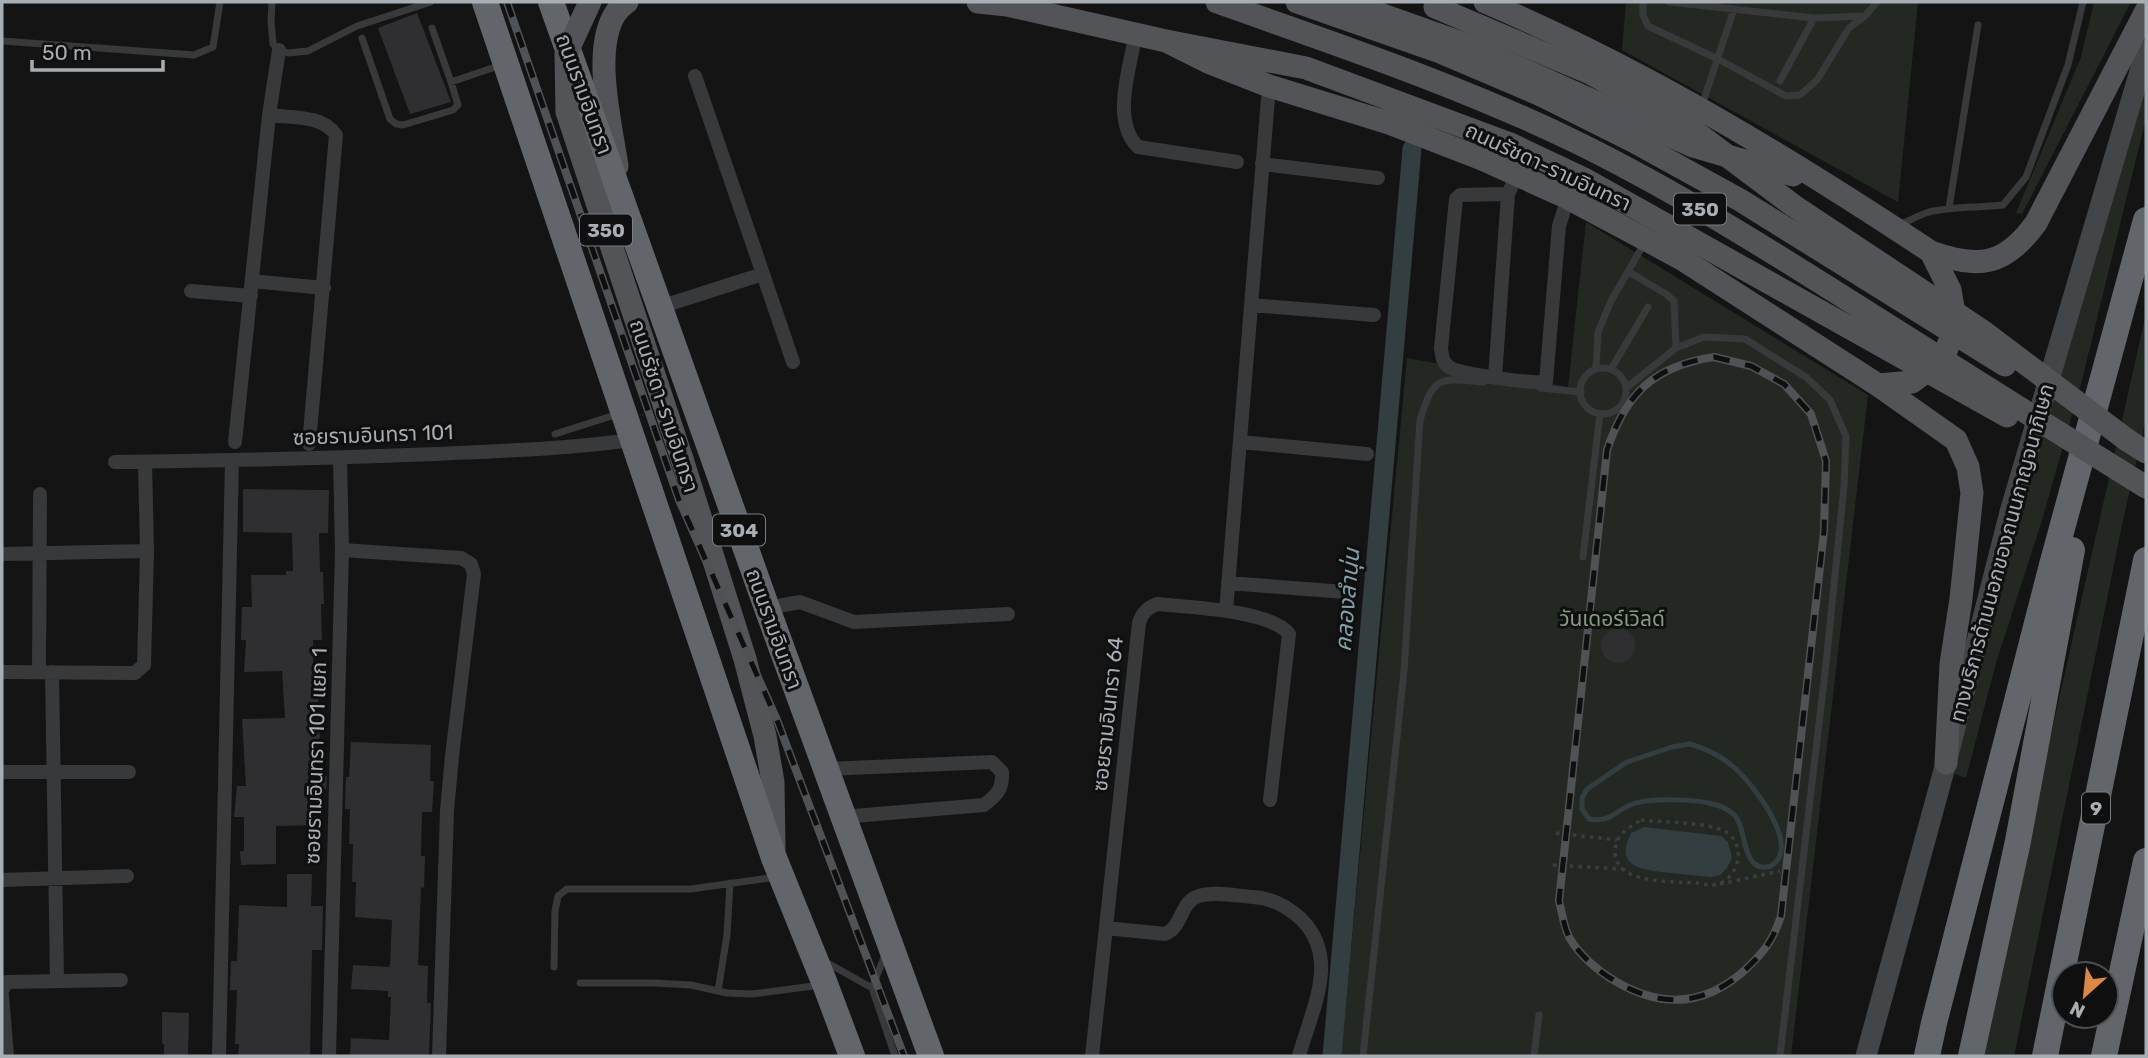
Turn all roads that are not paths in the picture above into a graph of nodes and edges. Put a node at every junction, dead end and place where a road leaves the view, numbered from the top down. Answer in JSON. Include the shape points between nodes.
{"nodes":[{"id":1,"x":220,"y":2,"type":"edge"},
{"id":2,"x":272,"y":2,"type":"edge"},
{"id":3,"x":431,"y":2,"type":"edge"},
{"id":4,"x":551,"y":2,"type":"edge"},
{"id":5,"x":590,"y":2,"type":"edge"},
{"id":6,"x":627,"y":2,"type":"edge"},
{"id":7,"x":978,"y":2,"type":"edge"},
{"id":8,"x":1217,"y":2,"type":"edge"},
{"id":9,"x":1297,"y":2,"type":"edge"},
{"id":10,"x":1346,"y":2,"type":"edge"},
{"id":11,"x":1485,"y":2,"type":"edge"},
{"id":12,"x":1643,"y":2,"type":"edge"},
{"id":13,"x":1669,"y":2,"type":"edge"},
{"id":14,"x":1877,"y":2,"type":"edge"},
{"id":15,"x":2083,"y":2,"type":"edge"},
{"id":16,"x":487,"y":3,"type":"edge"},
{"id":17,"x":1427,"y":5,"type":"edge"},
{"id":18,"x":1734,"y":9,"type":"junction"},
{"id":19,"x":2146,"y":11,"type":"edge"},
{"id":20,"x":1865,"y":16,"type":"junction"},
{"id":21,"x":1814,"y":18,"type":"junction"},
{"id":22,"x":1978,"y":25,"type":"dead end"},
{"id":23,"x":432,"y":28,"type":"dead end"},
{"id":24,"x":1136,"y":33,"type":"junction"},
{"id":25,"x":362,"y":38,"type":"dead end"},
{"id":26,"x":2,"y":41,"type":"edge"},
{"id":27,"x":1166,"y":41,"type":"junction"},
{"id":28,"x":279,"y":50,"type":"junction"},
{"id":29,"x":2146,"y":51,"type":"edge"},
{"id":30,"x":1718,"y":59,"type":"junction"},
{"id":31,"x":505,"y":64,"type":"junction"},
{"id":32,"x":695,"y":76,"type":"dead end"},
{"id":33,"x":1780,"y":81,"type":"dead end"},
{"id":34,"x":451,"y":82,"type":"junction"},
{"id":35,"x":1269,"y":86,"type":"junction"},
{"id":36,"x":1701,"y":109,"type":"junction"},
{"id":37,"x":269,"y":115,"type":"junction"},
{"id":38,"x":1237,"y":162,"type":"dead end"},
{"id":39,"x":1262,"y":164,"type":"junction"},
{"id":40,"x":1378,"y":178,"type":"dead end"},
{"id":41,"x":1512,"y":185,"type":"junction"},
{"id":42,"x":621,"y":195,"type":"junction"},
{"id":43,"x":1844,"y":197,"type":"junction"},
{"id":44,"x":1568,"y":198,"type":"junction"},
{"id":45,"x":1949,"y":208,"type":"junction"},
{"id":46,"x":2146,"y":220,"type":"edge"},
{"id":47,"x":1895,"y":228,"type":"junction"},
{"id":48,"x":1646,"y":238,"type":"junction"},
{"id":49,"x":1931,"y":252,"type":"junction"},
{"id":50,"x":1629,"y":272,"type":"junction"},
{"id":51,"x":763,"y":274,"type":"junction"},
{"id":52,"x":252,"y":281,"type":"junction"},
{"id":53,"x":324,"y":288,"type":"junction"},
{"id":54,"x":191,"y":291,"type":"dead end"},
{"id":55,"x":251,"y":296,"type":"junction"},
{"id":56,"x":1251,"y":305,"type":"junction"},
{"id":57,"x":660,"y":307,"type":"junction"},
{"id":58,"x":1647,"y":307,"type":"dead end"},
{"id":59,"x":1374,"y":314,"type":"dead end"},
{"id":60,"x":1676,"y":348,"type":"junction"},
{"id":61,"x":793,"y":362,"type":"dead end"},
{"id":62,"x":1597,"y":369,"type":"junction"},
{"id":63,"x":1611,"y":369,"type":"junction"},
{"id":64,"x":1495,"y":377,"type":"junction"},
{"id":65,"x":2104,"y":381,"type":"junction"},
{"id":66,"x":1878,"y":385,"type":"junction"},
{"id":67,"x":1626,"y":388,"type":"junction"},
{"id":68,"x":1581,"y":392,"type":"junction"},
{"id":69,"x":622,"y":413,"type":"junction"},
{"id":70,"x":1600,"y":414,"type":"junction"},
{"id":71,"x":555,"y":434,"type":"dead end"},
{"id":72,"x":631,"y":440,"type":"junction"},
{"id":73,"x":235,"y":442,"type":"dead end"},
{"id":74,"x":1240,"y":442,"type":"junction"},
{"id":75,"x":309,"y":444,"type":"dead end"},
{"id":76,"x":2137,"y":446,"type":"edge"},
{"id":77,"x":1367,"y":454,"type":"dead end"},
{"id":78,"x":340,"y":458,"type":"junction"},
{"id":79,"x":232,"y":460,"type":"junction"},
{"id":80,"x":115,"y":462,"type":"dead end"},
{"id":81,"x":145,"y":462,"type":"junction"},
{"id":82,"x":2146,"y":488,"type":"edge"},
{"id":83,"x":40,"y":494,"type":"dead end"},
{"id":84,"x":342,"y":550,"type":"junction"},
{"id":85,"x":147,"y":551,"type":"junction"},
{"id":86,"x":2,"y":554,"type":"edge"},
{"id":87,"x":40,"y":554,"type":"junction"},
{"id":88,"x":1583,"y":557,"type":"dead end"},
{"id":89,"x":2146,"y":560,"type":"edge"},
{"id":90,"x":1228,"y":583,"type":"junction"},
{"id":91,"x":1345,"y":592,"type":"dead end"},
{"id":92,"x":767,"y":608,"type":"junction"},
{"id":93,"x":1226,"y":611,"type":"junction"},
{"id":94,"x":1008,"y":614,"type":"dead end"},
{"id":95,"x":2,"y":672,"type":"edge"},
{"id":96,"x":45,"y":672,"type":"junction"},
{"id":97,"x":1946,"y":763,"type":"junction"},
{"id":98,"x":825,"y":769,"type":"junction"},
{"id":99,"x":2,"y":772,"type":"edge"},
{"id":100,"x":129,"y":772,"type":"dead end"},
{"id":101,"x":54,"y":774,"type":"junction"},
{"id":102,"x":1270,"y":800,"type":"dead end"},
{"id":103,"x":842,"y":817,"type":"junction"},
{"id":104,"x":2146,"y":860,"type":"edge"},
{"id":105,"x":777,"y":867,"type":"junction"},
{"id":106,"x":127,"y":876,"type":"dead end"},
{"id":107,"x":56,"y":877,"type":"junction"},
{"id":108,"x":2,"y":880,"type":"edge"},
{"id":109,"x":730,"y":883,"type":"junction"},
{"id":110,"x":1106,"y":928,"type":"junction"},
{"id":111,"x":889,"y":945,"type":"junction"},
{"id":112,"x":813,"y":955,"type":"junction"},
{"id":113,"x":554,"y":967,"type":"dead end"},
{"id":114,"x":121,"y":980,"type":"dead end"},
{"id":115,"x":57,"y":981,"type":"junction"},
{"id":116,"x":580,"y":983,"type":"dead end"},
{"id":117,"x":825,"y":984,"type":"junction"},
{"id":118,"x":872,"y":988,"type":"junction"},
{"id":119,"x":718,"y":991,"type":"junction"},
{"id":120,"x":2,"y":992,"type":"edge"},
{"id":121,"x":1539,"y":1016,"type":"dead end"},
{"id":122,"x":1934,"y":1024,"type":"junction"},
{"id":123,"x":7,"y":1056,"type":"edge"},
{"id":124,"x":219,"y":1056,"type":"edge"},
{"id":125,"x":329,"y":1056,"type":"edge"},
{"id":126,"x":439,"y":1056,"type":"edge"},
{"id":127,"x":852,"y":1056,"type":"edge"},
{"id":128,"x":895,"y":1056,"type":"edge"},
{"id":129,"x":931,"y":1056,"type":"edge"},
{"id":130,"x":1092,"y":1056,"type":"edge"},
{"id":131,"x":1299,"y":1056,"type":"edge"},
{"id":132,"x":1363,"y":1056,"type":"edge"},
{"id":133,"x":1534,"y":1056,"type":"edge"},
{"id":134,"x":1780,"y":1056,"type":"edge"},
{"id":135,"x":1866,"y":1056,"type":"edge"},
{"id":136,"x":1921,"y":1056,"type":"edge"},
{"id":137,"x":1927,"y":1056,"type":"edge"},
{"id":138,"x":1971,"y":1056,"type":"edge"},
{"id":139,"x":2045,"y":1056,"type":"edge"},
{"id":140,"x":2104,"y":1056,"type":"edge"}],
"edges":[{"from":1,"to":26,"type":"lane","via":[[213,47],[194,55]]},
{"from":2,"to":28,"type":"lane","via":[[273,44]]},
{"from":3,"to":28,"type":"lane","via":[[357,26],[308,51]]},
{"from":4,"to":42,"type":"highway","name":"ถนนรามอินทรา","number":"304"},
{"from":5,"to":105,"type":"main road","name":"ถนนรัชดา-รามอินทรา","number":"350","bridge":true,"via":[[566,54],[567,112],[745,659],[765,736]]},
{"from":6,"to":42,"type":"main road","number":"350","via":[[615,13],[603,64]]},
{"from":7,"to":24,"type":"main road","name":"ถนนรัชดา-รามอินทรา","number":"350"},
{"from":8,"to":82,"type":"main road","name":"ถนนรัชดา-รามอินทรา","number":"350","bridge":true,"via":[[1452,88],[1609,159],[1796,266]]},
{"from":9,"to":76,"type":"main road","number":"350","bridge":true,"via":[[1440,52],[1642,145],[1740,200]]},
{"from":10,"to":43,"type":"main road","via":[[1473,47],[1693,146],[1781,171]]},
{"from":11,"to":36,"type":"main road","via":[[1615,61]]},
{"from":12,"to":30,"type":"lane","via":[[1648,26]]},
{"from":13,"to":18,"type":"lane"},
{"from":14,"to":20,"type":"lane"},
{"from":15,"to":45,"type":"lane","via":[[2068,65],[2026,177],[2003,205]]},
{"from":16,"to":31,"type":"highway"},
{"from":17,"to":76,"type":"main road","number":"350","bridge":true,"via":[[1579,68],[1690,128],[1794,206],[1981,330]]},
{"from":18,"to":21,"type":"lane"},
{"from":18,"to":30,"type":"lane"},
{"from":19,"to":49,"type":"main road","via":[[2022,242],[2006,255],[1971,262]]},
{"from":20,"to":21,"type":"lane"},
{"from":20,"to":30,"type":"lane","via":[[1849,29],[1817,80],[1800,95],[1786,96]]},
{"from":21,"to":33,"type":"lane"},
{"from":22,"to":45,"type":"lane"},
{"from":23,"to":34,"type":"lane"},
{"from":24,"to":27,"type":"main road","name":"ถนนรัชดา-รามอินทรา","number":"350"},
{"from":24,"to":38,"type":"street","via":[[1123,113],[1129,139],[1138,147]]},
{"from":25,"to":34,"type":"lane","via":[[390,119],[396,124],[453,110],[458,105]]},
{"from":27,"to":35,"type":"main road"},
{"from":27,"to":82,"type":"main road","name":"ถนนรัชดา-รามอินทรา","number":"350","bridge":true,"via":[[1306,68],[1510,144],[1586,180],[1960,391]]},
{"from":28,"to":37,"type":"street"},
{"from":29,"to":97,"type":"main road","name":"ทางบริการด้านนอกของถนนกาญจนาภิเษก","via":[[2010,512]]},
{"from":30,"to":36,"type":"lane"},
{"from":31,"to":34,"type":"lane"},
{"from":31,"to":69,"type":"highway"},
{"from":32,"to":51,"type":"street"},
{"from":35,"to":39,"type":"street"},
{"from":35,"to":41,"type":"main road","via":[[1389,123],[1482,159]]},
{"from":36,"to":43,"type":"main road"},
{"from":37,"to":52,"type":"street"},
{"from":37,"to":53,"type":"street","via":[[323,121],[336,135]]},
{"from":39,"to":40,"type":"street"},
{"from":39,"to":56,"type":"street"},
{"from":41,"to":44,"type":"main road"},
{"from":41,"to":64,"type":"street"},
{"from":41,"to":64,"type":"street","via":[[1456,199],[1441,348],[1443,362],[1450,369]]},
{"from":42,"to":57,"type":"highway","name":"ถนนรามอินทรา","number":"304"},
{"from":43,"to":47,"type":"main road"},
{"from":44,"to":48,"type":"main road"},
{"from":44,"to":64,"type":"street","via":[[1559,226],[1548,379],[1544,383]]},
{"from":45,"to":47,"type":"lane"},
{"from":46,"to":65,"type":"highway"},
{"from":47,"to":49,"type":"main road"},
{"from":48,"to":50,"type":"lane"},
{"from":48,"to":66,"type":"main road"},
{"from":49,"to":66,"type":"main road","via":[[1950,290],[1956,324],[1944,359],[1912,383]]},
{"from":50,"to":60,"type":"lane","via":[[1674,302]]},
{"from":50,"to":62,"type":"lane","via":[[1598,332]]},
{"from":51,"to":57,"type":"street"},
{"from":51,"to":61,"type":"street"},
{"from":52,"to":53,"type":"street"},
{"from":52,"to":55,"type":"street"},
{"from":53,"to":75,"type":"street"},
{"from":54,"to":55,"type":"street"},
{"from":55,"to":73,"type":"street"},
{"from":56,"to":59,"type":"street"},
{"from":56,"to":74,"type":"street"},
{"from":57,"to":92,"type":"highway","name":"ถนนรามอินทรา","number":"304"},
{"from":58,"to":63,"type":"lane"},
{"from":60,"to":67,"type":"lane"},
{"from":60,"to":134,"type":"lane","via":[[1704,337],[1745,340],[1805,377],[1830,400],[1846,436],[1830,623]]},
{"from":62,"to":63,"type":"lane"},
{"from":62,"to":68,"type":"lane","via":[[1585,377]]},
{"from":63,"to":67,"type":"lane"},
{"from":65,"to":122,"type":"highway"},
{"from":65,"to":138,"type":"highway","via":[[2018,841]]},
{"from":66,"to":97,"type":"main road","via":[[1956,440],[1968,467],[1972,493],[1951,664]]},
{"from":67,"to":70,"type":"lane","via":[[1621,405]]},
{"from":68,"to":70,"type":"lane","via":[[1586,406]]},
{"from":68,"to":132,"type":"lane","via":[[1449,379],[1438,382],[1427,395],[1420,420],[1404,671]]},
{"from":69,"to":71,"type":"lane"},
{"from":69,"to":72,"type":"highway"},
{"from":70,"to":88,"type":"lane"},
{"from":72,"to":78,"type":"street","name":"ซอยรามอินทรา 101"},
{"from":72,"to":105,"type":"highway"},
{"from":74,"to":77,"type":"street"},
{"from":74,"to":90,"type":"street"},
{"from":78,"to":79,"type":"street","name":"ซอยรามอินทรา 101"},
{"from":78,"to":84,"type":"street","name":"ซอยรามอินทรา 101 แยก 1"},
{"from":79,"to":81,"type":"street","name":"ซอยรามอินทรา 101"},
{"from":79,"to":124,"type":"street"},
{"from":80,"to":81,"type":"street","name":"ซอยรามอินทรา 101"},
{"from":81,"to":85,"type":"street"},
{"from":83,"to":87,"type":"street"},
{"from":84,"to":125,"type":"street","name":"ซอยรามอินทรา 101 แยก 1"},
{"from":84,"to":126,"type":"street","via":[[461,558],[471,564],[474,574],[447,811]]},
{"from":85,"to":87,"type":"street"},
{"from":85,"to":96,"type":"street","via":[[144,665],[135,673]]},
{"from":86,"to":87,"type":"street"},
{"from":87,"to":96,"type":"street"},
{"from":89,"to":139,"type":"highway","number":"9"},
{"from":90,"to":91,"type":"street"},
{"from":90,"to":93,"type":"street"},
{"from":92,"to":94,"type":"street","via":[[800,602],[854,622]]},
{"from":92,"to":98,"type":"highway","name":"ถนนรามอินทรา","number":"304"},
{"from":93,"to":102,"type":"street","name":"ซอยรามอินทรา 64","via":[[1274,622],[1289,634]]},
{"from":93,"to":110,"type":"street","name":"ซอยรามอินทรา 64","via":[[1157,604],[1142,615]]},
{"from":95,"to":96,"type":"street"},
{"from":96,"to":101,"type":"street"},
{"from":97,"to":135,"type":"main road","name":"ทางบริการด้านนอกของถนนกาญจนาภิเษก"},
{"from":98,"to":103,"type":"highway","name":"ถนนรามอินทรา","number":"304"},
{"from":98,"to":103,"type":"street","via":[[992,762],[1002,772],[998,794],[984,805]]},
{"from":99,"to":101,"type":"street"},
{"from":100,"to":101,"type":"street"},
{"from":101,"to":107,"type":"street"},
{"from":103,"to":111,"type":"highway","name":"ถนนรามอินทรา","number":"304"},
{"from":104,"to":140,"type":"highway"},
{"from":105,"to":109,"type":"lane"},
{"from":105,"to":112,"type":"highway"},
{"from":106,"to":107,"type":"street"},
{"from":107,"to":108,"type":"street"},
{"from":107,"to":115,"type":"street"},
{"from":109,"to":113,"type":"lane","via":[[691,889],[567,889],[558,896],[555,911]]},
{"from":109,"to":119,"type":"lane"},
{"from":110,"to":130,"type":"street","name":"ซอยรามอินทรา 64"},
{"from":110,"to":131,"type":"street","via":[[1165,934],[1177,926],[1190,901],[1203,894],[1264,898],[1295,914],[1317,938],[1321,954],[1319,991]]},
{"from":111,"to":118,"type":"lane"},
{"from":111,"to":129,"type":"highway","name":"ถนนรามอินทรา","number":"304"},
{"from":112,"to":117,"type":"highway"},
{"from":112,"to":118,"type":"lane"},
{"from":114,"to":115,"type":"street"},
{"from":115,"to":120,"type":"street","via":[[7,982]]},
{"from":116,"to":119,"type":"lane","via":[[691,985]]},
{"from":117,"to":119,"type":"lane","via":[[752,994]]},
{"from":117,"to":127,"type":"highway"},
{"from":118,"to":128,"type":"lane"},
{"from":120,"to":123,"type":"street"},
{"from":121,"to":133,"type":"lane"},
{"from":122,"to":136,"type":"highway"},
{"from":122,"to":137,"type":"highway"}]}
